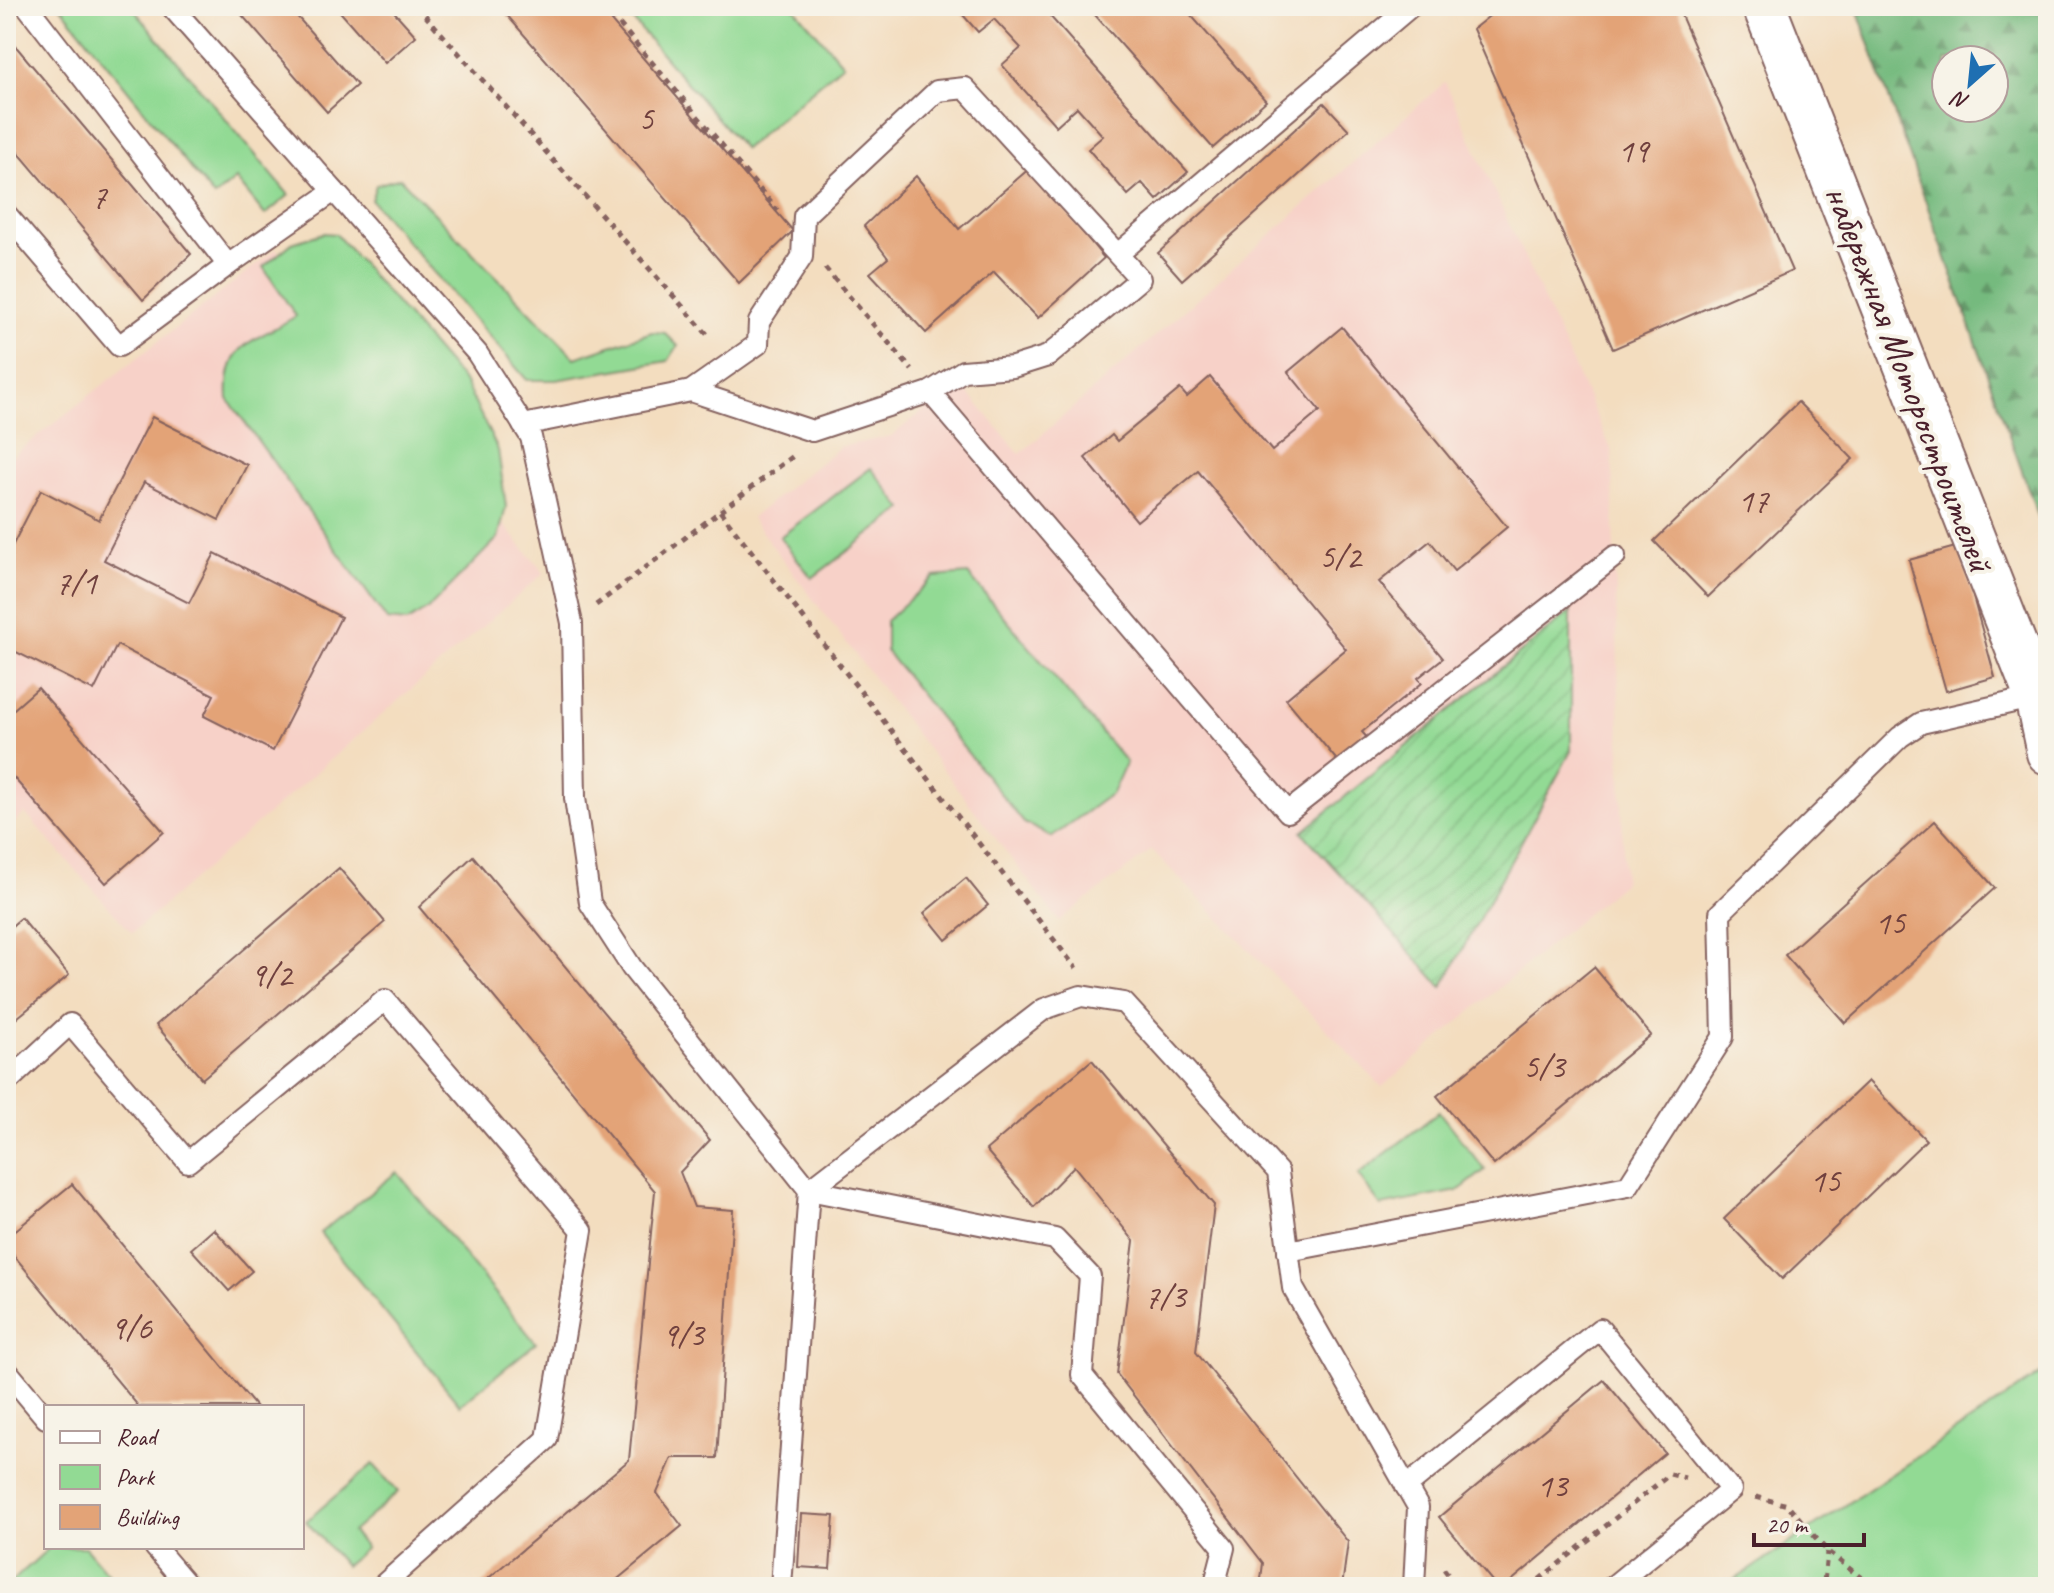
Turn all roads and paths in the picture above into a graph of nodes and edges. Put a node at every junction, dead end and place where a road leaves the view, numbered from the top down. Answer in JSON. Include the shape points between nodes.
{"nodes":[{"id":1,"x":27,"y":6,"type":"edge"},
{"id":2,"x":171,"y":6,"type":"edge"},
{"id":3,"x":417,"y":6,"type":"edge"},
{"id":4,"x":604,"y":6,"type":"edge"},
{"id":5,"x":1411,"y":6,"type":"edge"},
{"id":6,"x":1764,"y":6,"type":"edge"},
{"id":7,"x":334,"y":191,"type":"junction"},
{"id":8,"x":6,"y":214,"type":"edge"},
{"id":9,"x":803,"y":241,"type":"junction"},
{"id":10,"x":1118,"y":254,"type":"junction"},
{"id":11,"x":228,"y":265,"type":"junction"},
{"id":12,"x":707,"y":334,"type":"dead end"},
{"id":13,"x":691,"y":391,"type":"junction"},
{"id":14,"x":930,"y":392,"type":"junction"},
{"id":15,"x":523,"y":425,"type":"junction"},
{"id":16,"x":1615,"y":556,"type":"dead end"},
{"id":17,"x":572,"y":623,"type":"junction"},
{"id":18,"x":2036,"y":697,"type":"junction"},
{"id":19,"x":2048,"y":753,"type":"edge"},
{"id":20,"x":1101,"y":999,"type":"junction"},
{"id":21,"x":6,"y":1083,"type":"edge"},
{"id":22,"x":809,"y":1190,"type":"junction"},
{"id":23,"x":1288,"y":1251,"type":"junction"},
{"id":24,"x":6,"y":1370,"type":"edge"},
{"id":25,"x":44,"y":1416,"type":"edge"},
{"id":26,"x":1670,"y":1474,"type":"dead end"},
{"id":27,"x":1406,"y":1487,"type":"junction"},
{"id":28,"x":1788,"y":1505,"type":"dead end"},
{"id":29,"x":157,"y":1549,"type":"edge"},
{"id":30,"x":1827,"y":1551,"type":"junction"},
{"id":31,"x":189,"y":1587,"type":"edge"},
{"id":32,"x":381,"y":1587,"type":"edge"},
{"id":33,"x":781,"y":1587,"type":"edge"},
{"id":34,"x":1214,"y":1587,"type":"edge"},
{"id":35,"x":1414,"y":1587,"type":"edge"},
{"id":36,"x":1530,"y":1587,"type":"edge"},
{"id":37,"x":1612,"y":1587,"type":"edge"},
{"id":38,"x":1816,"y":1587,"type":"edge"},
{"id":39,"x":1873,"y":1587,"type":"edge"}],
"edges":[{"from":1,"to":11,"type":"lane"},
{"from":2,"to":7,"type":"lane"},
{"from":3,"to":12,"type":"path"},
{"from":4,"to":9,"type":"path"},
{"from":5,"to":10,"type":"lane"},
{"from":6,"to":18,"type":"street","name":"набережная Моторостроителей"},
{"from":7,"to":11,"type":"lane"},
{"from":7,"to":15,"type":"lane","via":[[477,353]]},
{"from":8,"to":11,"type":"lane","via":[[119,346]]},
{"from":9,"to":10,"type":"lane","via":[[804,216],[937,91],[965,88]]},
{"from":9,"to":13,"type":"lane","via":[[802,257],[759,322],[758,344]]},
{"from":9,"to":14,"type":"path"},
{"from":10,"to":14,"type":"lane","via":[[1140,279],[1048,356],[1013,367],[963,371]]},
{"from":13,"to":14,"type":"lane","via":[[812,431]]},
{"from":13,"to":15,"type":"lane"},
{"from":14,"to":16,"type":"lane","via":[[1288,812]]},
{"from":15,"to":17,"type":"lane","via":[[531,437]]},
{"from":17,"to":20,"type":"path","via":[[720,511]]},
{"from":17,"to":22,"type":"lane","via":[[575,798],[590,903],[632,968]]},
{"from":18,"to":19,"type":"street","name":"набережная Моторостроителей"},
{"from":18,"to":23,"type":"lane","via":[[1921,723],[1900,737],[1720,913],[1723,1037],[1628,1186]]},
{"from":20,"to":22,"type":"lane","via":[[1081,996],[1044,1009]]},
{"from":20,"to":23,"type":"lane","via":[[1124,1003],[1278,1172]]},
{"from":21,"to":32,"type":"lane","via":[[70,1024],[188,1162],[385,1000],[582,1230],[547,1439]]},
{"from":22,"to":33,"type":"lane"},
{"from":22,"to":34,"type":"lane","via":[[1055,1239],[1090,1276],[1082,1375],[1224,1548]]},
{"from":23,"to":27,"type":"lane","via":[[1293,1288]]},
{"from":24,"to":25,"type":"lane"},
{"from":26,"to":36,"type":"path"},
{"from":27,"to":35,"type":"lane","via":[[1418,1507]]},
{"from":27,"to":37,"type":"lane","via":[[1600,1329],[1731,1490]]},
{"from":28,"to":30,"type":"path"},
{"from":29,"to":31,"type":"lane"},
{"from":30,"to":38,"type":"path","via":[[1824,1583]]},
{"from":30,"to":39,"type":"path"}]}
